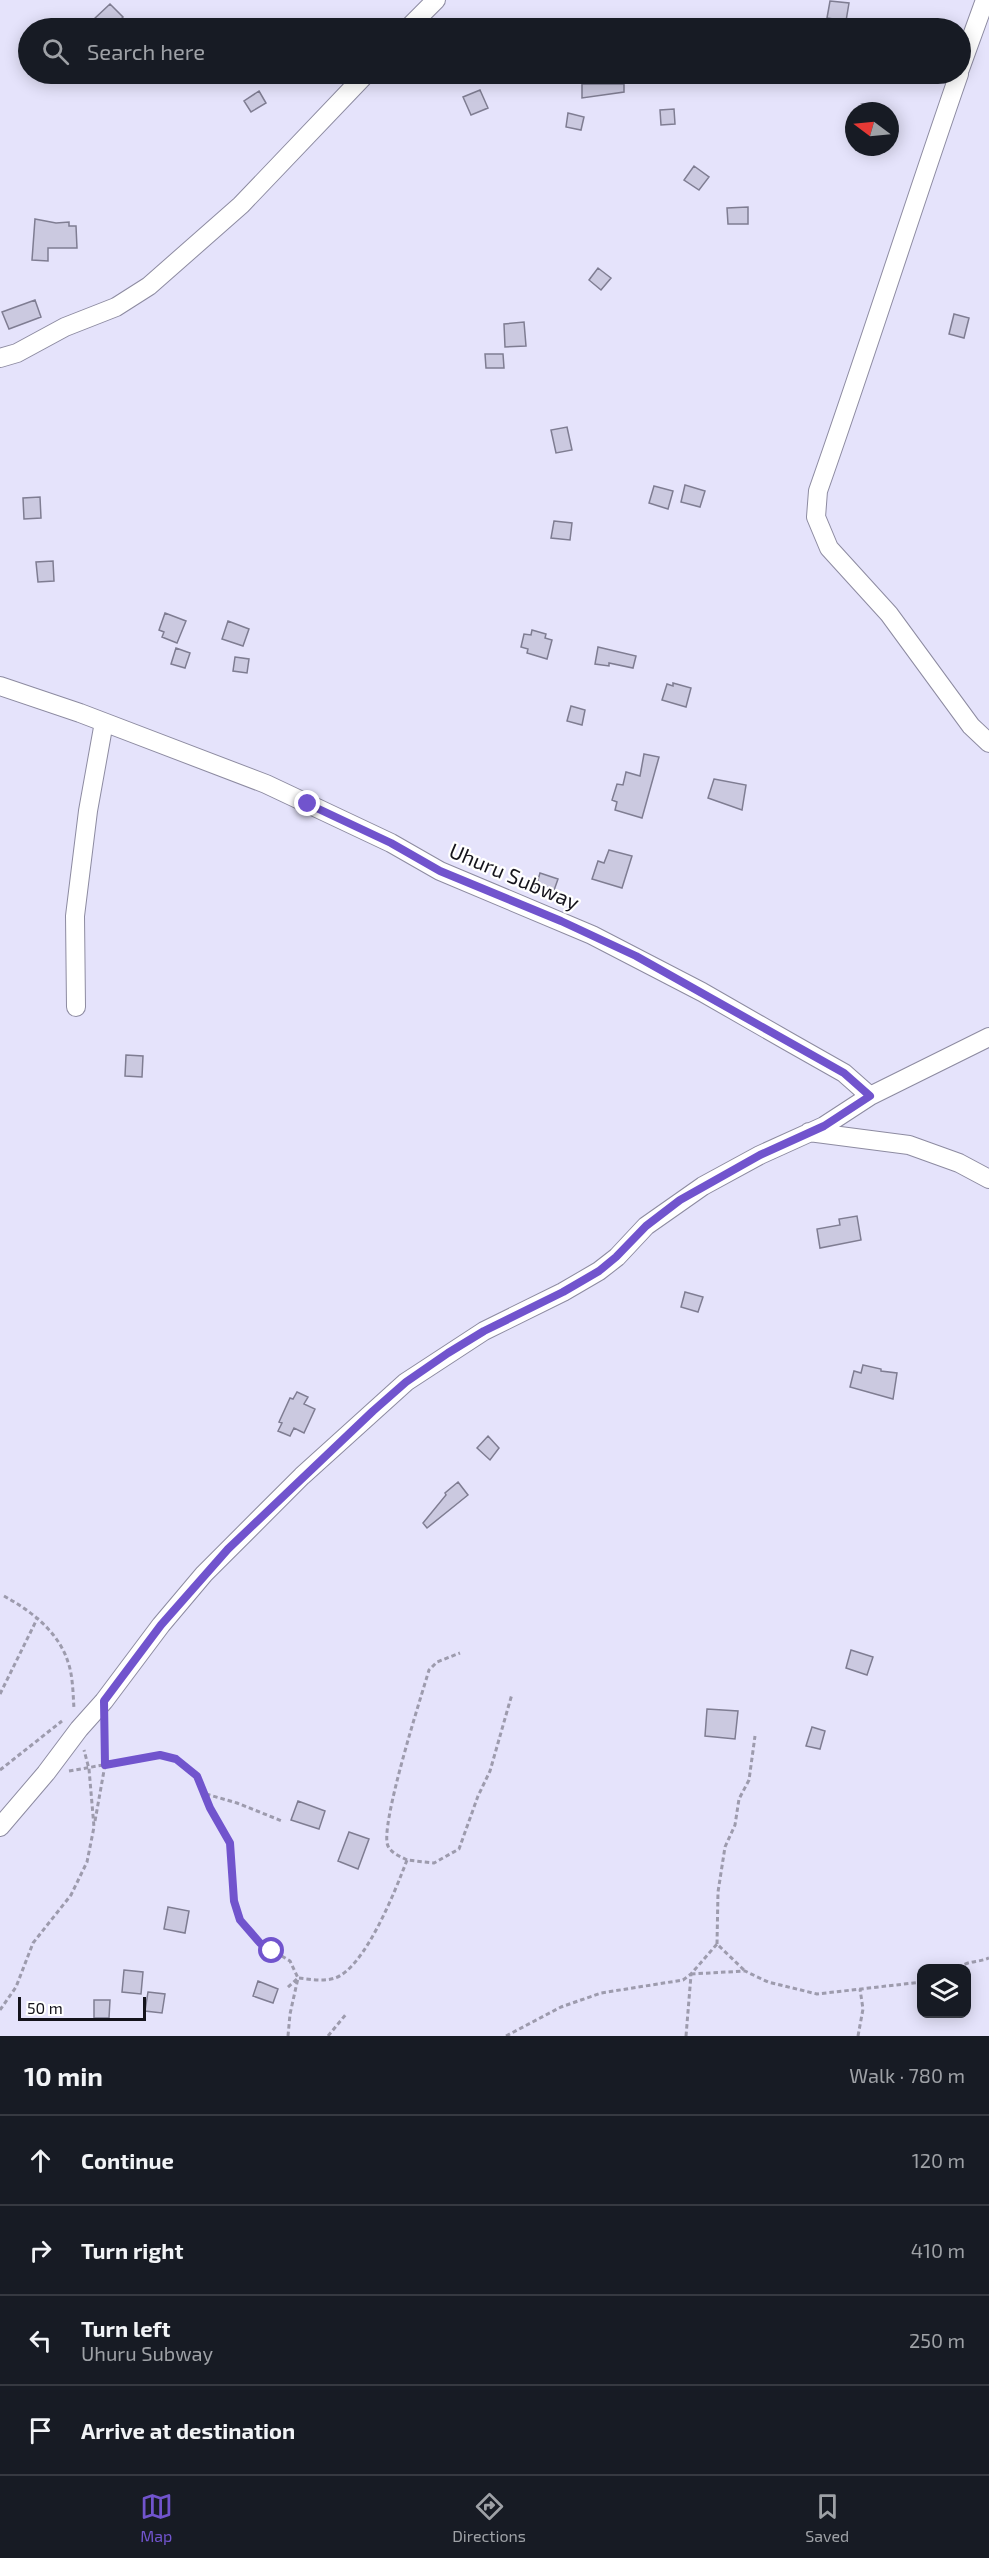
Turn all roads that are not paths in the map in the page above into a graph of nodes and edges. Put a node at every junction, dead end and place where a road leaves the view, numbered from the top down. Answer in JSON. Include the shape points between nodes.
{"nodes":[{"id":1,"x":436,"y":0,"type":"edge"},
{"id":2,"x":985,"y":0,"type":"edge"},
{"id":3,"x":418,"y":18,"type":"edge"},
{"id":4,"x":971,"y":40,"type":"edge"},
{"id":5,"x":356,"y":84,"type":"edge"},
{"id":6,"x":955,"y":84,"type":"edge"},
{"id":7,"x":0,"y":358,"type":"edge"},
{"id":8,"x":0,"y":686,"type":"edge"},
{"id":9,"x":104,"y":722,"type":"junction"},
{"id":10,"x":989,"y":743,"type":"edge"},
{"id":11,"x":76,"y":1008,"type":"dead end"},
{"id":12,"x":989,"y":1037,"type":"edge"},
{"id":13,"x":870,"y":1096,"type":"junction"},
{"id":14,"x":809,"y":1132,"type":"junction"},
{"id":15,"x":989,"y":1179,"type":"edge"},
{"id":16,"x":0,"y":1827,"type":"edge"}],
"edges":[{"from":1,"to":3,"type":"street"},
{"from":2,"to":4,"type":"street"},
{"from":5,"to":7,"type":"street","via":[[241,205],[149,286],[116,307]]},
{"from":6,"to":10,"type":"street","via":[[818,491],[816,517],[829,548],[889,614],[971,726]]},
{"from":8,"to":9,"type":"street","name":"Uhuru Subway"},
{"from":9,"to":11,"type":"street","via":[[75,916]]},
{"from":9,"to":13,"type":"street","name":"Uhuru Subway","via":[[266,784],[391,843],[440,871],[636,956],[844,1073]]},
{"from":12,"to":13,"type":"street"},
{"from":13,"to":14,"type":"street"},
{"from":14,"to":15,"type":"street","via":[[909,1145]]},
{"from":14,"to":16,"type":"street","via":[[703,1186],[646,1226],[599,1271],[484,1331],[406,1382],[228,1549],[161,1625],[104,1701],[72,1723],[46,1773]]}]}
